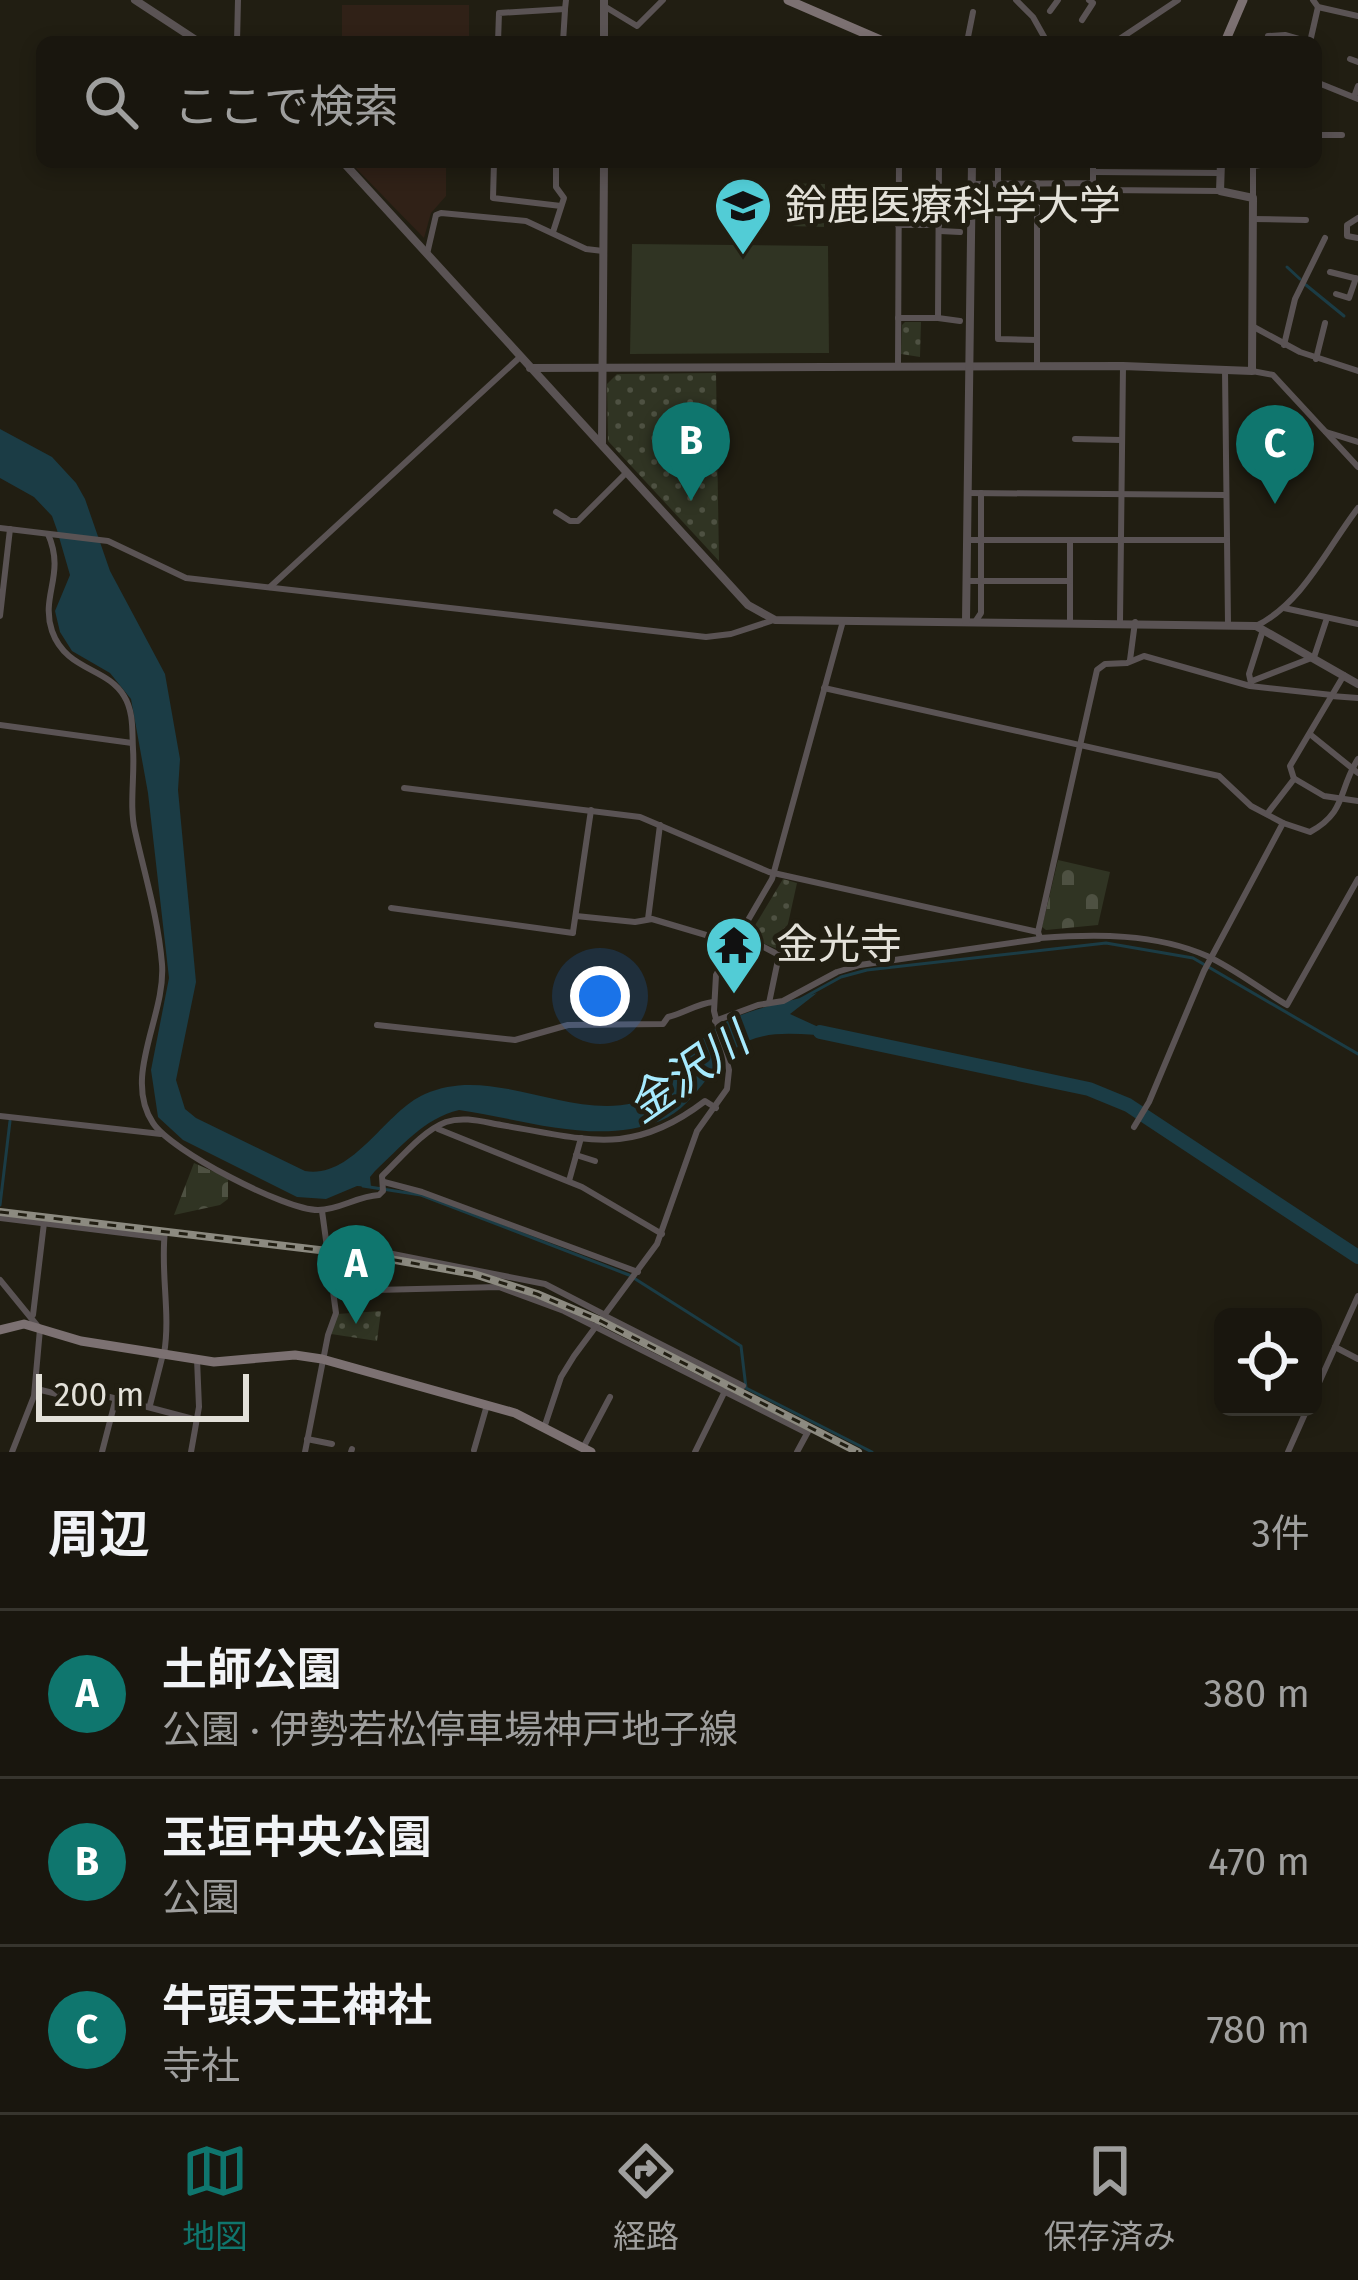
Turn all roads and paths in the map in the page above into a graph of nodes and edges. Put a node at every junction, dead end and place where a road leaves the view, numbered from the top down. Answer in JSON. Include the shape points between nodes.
{"nodes":[{"id":1,"x":135,"y":0,"type":"edge"},
{"id":2,"x":238,"y":0,"type":"edge"},
{"id":3,"x":663,"y":0,"type":"edge"},
{"id":4,"x":1017,"y":0,"type":"edge"},
{"id":5,"x":1058,"y":0,"type":"edge"},
{"id":6,"x":1089,"y":0,"type":"edge"},
{"id":7,"x":1178,"y":0,"type":"edge"},
{"id":8,"x":1243,"y":0,"type":"edge"},
{"id":9,"x":796,"y":2,"type":"edge"},
{"id":10,"x":604,"y":3,"type":"edge"},
{"id":11,"x":1316,"y":3,"type":"edge"},
{"id":12,"x":566,"y":4,"type":"edge"},
{"id":13,"x":1050,"y":11,"type":"dead end"},
{"id":14,"x":973,"y":12,"type":"dead end"},
{"id":15,"x":1358,"y":16,"type":"edge"},
{"id":16,"x":1082,"y":20,"type":"dead end"},
{"id":17,"x":1287,"y":24,"type":"dead end"},
{"id":18,"x":1285,"y":34,"type":"junction"},
{"id":19,"x":190,"y":36,"type":"edge"},
{"id":20,"x":237,"y":36,"type":"edge"},
{"id":21,"x":498,"y":36,"type":"edge"},
{"id":22,"x":563,"y":36,"type":"edge"},
{"id":23,"x":604,"y":36,"type":"edge"},
{"id":24,"x":872,"y":36,"type":"edge"},
{"id":25,"x":968,"y":36,"type":"edge"},
{"id":26,"x":1044,"y":36,"type":"edge"},
{"id":27,"x":1124,"y":36,"type":"edge"},
{"id":28,"x":1228,"y":36,"type":"edge"},
{"id":29,"x":1268,"y":36,"type":"dead end"},
{"id":30,"x":1291,"y":36,"type":"edge"},
{"id":31,"x":1310,"y":36,"type":"edge"},
{"id":32,"x":1322,"y":84,"type":"edge"},
{"id":33,"x":1358,"y":86,"type":"edge"},
{"id":34,"x":1356,"y":98,"type":"edge"},
{"id":35,"x":1342,"y":134,"type":"dead end"},
{"id":36,"x":1322,"y":135,"type":"edge"},
{"id":37,"x":348,"y":168,"type":"edge"},
{"id":38,"x":496,"y":168,"type":"edge"},
{"id":39,"x":556,"y":168,"type":"edge"},
{"id":40,"x":604,"y":168,"type":"edge"},
{"id":41,"x":898,"y":168,"type":"edge"},
{"id":42,"x":939,"y":168,"type":"edge"},
{"id":43,"x":972,"y":168,"type":"edge"},
{"id":44,"x":998,"y":168,"type":"edge"},
{"id":45,"x":1093,"y":168,"type":"edge"},
{"id":46,"x":1221,"y":168,"type":"edge"},
{"id":47,"x":1252,"y":168,"type":"edge"},
{"id":48,"x":998,"y":183,"type":"junction"},
{"id":49,"x":1037,"y":183,"type":"junction"},
{"id":50,"x":1093,"y":183,"type":"junction"},
{"id":51,"x":972,"y":184,"type":"junction"},
{"id":52,"x":1220,"y":191,"type":"junction"},
{"id":53,"x":1253,"y":198,"type":"junction"},
{"id":54,"x":561,"y":206,"type":"junction"},
{"id":55,"x":1358,"y":218,"type":"edge"},
{"id":56,"x":1252,"y":219,"type":"junction"},
{"id":57,"x":1306,"y":220,"type":"dead end"},
{"id":58,"x":898,"y":225,"type":"junction"},
{"id":59,"x":939,"y":228,"type":"junction"},
{"id":60,"x":554,"y":232,"type":"junction"},
{"id":61,"x":960,"y":232,"type":"dead end"},
{"id":62,"x":1325,"y":238,"type":"dead end"},
{"id":63,"x":1358,"y":238,"type":"edge"},
{"id":64,"x":603,"y":251,"type":"junction"},
{"id":65,"x":427,"y":254,"type":"junction"},
{"id":66,"x":1330,"y":272,"type":"dead end"},
{"id":67,"x":1357,"y":278,"type":"edge"},
{"id":68,"x":1336,"y":295,"type":"dead end"},
{"id":69,"x":898,"y":318,"type":"junction"},
{"id":70,"x":938,"y":318,"type":"junction"},
{"id":71,"x":960,"y":321,"type":"dead end"},
{"id":72,"x":1325,"y":323,"type":"dead end"},
{"id":73,"x":1252,"y":326,"type":"junction"},
{"id":74,"x":1037,"y":340,"type":"junction"},
{"id":75,"x":1284,"y":344,"type":"junction"},
{"id":76,"x":519,"y":358,"type":"junction"},
{"id":77,"x":1316,"y":358,"type":"junction"},
{"id":78,"x":968,"y":365,"type":"junction"},
{"id":79,"x":1036,"y":365,"type":"junction"},
{"id":80,"x":1123,"y":365,"type":"junction"},
{"id":81,"x":898,"y":366,"type":"junction"},
{"id":82,"x":528,"y":368,"type":"junction"},
{"id":83,"x":602,"y":368,"type":"junction"},
{"id":84,"x":1225,"y":370,"type":"junction"},
{"id":85,"x":1358,"y":370,"type":"edge"},
{"id":86,"x":1252,"y":371,"type":"junction"},
{"id":87,"x":1323,"y":430,"type":"junction"},
{"id":88,"x":1075,"y":439,"type":"dead end"},
{"id":89,"x":1121,"y":440,"type":"junction"},
{"id":90,"x":1358,"y":442,"type":"edge"},
{"id":91,"x":602,"y":445,"type":"junction"},
{"id":92,"x":1358,"y":467,"type":"edge"},
{"id":93,"x":627,"y":472,"type":"junction"},
{"id":94,"x":1120,"y":492,"type":"junction"},
{"id":95,"x":968,"y":493,"type":"junction"},
{"id":96,"x":981,"y":493,"type":"junction"},
{"id":97,"x":1226,"y":495,"type":"junction"},
{"id":98,"x":1357,"y":510,"type":"edge"},
{"id":99,"x":556,"y":512,"type":"dead end"},
{"id":100,"x":0,"y":528,"type":"edge"},
{"id":101,"x":10,"y":529,"type":"junction"},
{"id":102,"x":50,"y":534,"type":"junction"},
{"id":103,"x":968,"y":540,"type":"junction"},
{"id":104,"x":982,"y":540,"type":"junction"},
{"id":105,"x":1070,"y":540,"type":"junction"},
{"id":106,"x":1120,"y":540,"type":"junction"},
{"id":107,"x":1227,"y":540,"type":"junction"},
{"id":108,"x":1070,"y":580,"type":"junction"},
{"id":109,"x":966,"y":581,"type":"junction"},
{"id":110,"x":981,"y":581,"type":"junction"},
{"id":111,"x":269,"y":587,"type":"junction"},
{"id":112,"x":1284,"y":608,"type":"junction"},
{"id":113,"x":0,"y":616,"type":"edge"},
{"id":114,"x":775,"y":620,"type":"junction"},
{"id":115,"x":1326,"y":620,"type":"junction"},
{"id":116,"x":843,"y":621,"type":"junction"},
{"id":117,"x":970,"y":621,"type":"junction"},
{"id":118,"x":1070,"y":622,"type":"junction"},
{"id":119,"x":1120,"y":622,"type":"junction"},
{"id":120,"x":1135,"y":622,"type":"junction"},
{"id":121,"x":1228,"y":623,"type":"junction"},
{"id":122,"x":1358,"y":625,"type":"edge"},
{"id":123,"x":1260,"y":628,"type":"junction"},
{"id":124,"x":1314,"y":657,"type":"junction"},
{"id":125,"x":1130,"y":660,"type":"junction"},
{"id":126,"x":1344,"y":675,"type":"junction"},
{"id":127,"x":1251,"y":683,"type":"junction"},
{"id":128,"x":1358,"y":683,"type":"edge"},
{"id":129,"x":824,"y":688,"type":"junction"},
{"id":130,"x":1331,"y":695,"type":"junction"},
{"id":131,"x":1358,"y":698,"type":"edge"},
{"id":132,"x":0,"y":725,"type":"edge"},
{"id":133,"x":1311,"y":735,"type":"junction"},
{"id":134,"x":132,"y":742,"type":"junction"},
{"id":135,"x":1080,"y":744,"type":"junction"},
{"id":136,"x":1358,"y":759,"type":"edge"},
{"id":137,"x":1355,"y":771,"type":"edge"},
{"id":138,"x":1294,"y":779,"type":"junction"},
{"id":139,"x":404,"y":788,"type":"dead end"},
{"id":140,"x":1343,"y":800,"type":"junction"},
{"id":141,"x":1358,"y":801,"type":"edge"},
{"id":142,"x":591,"y":810,"type":"junction"},
{"id":143,"x":1268,"y":814,"type":"junction"},
{"id":144,"x":1283,"y":823,"type":"junction"},
{"id":145,"x":659,"y":825,"type":"junction"},
{"id":146,"x":773,"y":873,"type":"junction"},
{"id":147,"x":1358,"y":879,"type":"edge"},
{"id":148,"x":1355,"y":891,"type":"edge"},
{"id":149,"x":391,"y":908,"type":"dead end"},
{"id":150,"x":576,"y":916,"type":"junction"},
{"id":151,"x":648,"y":919,"type":"junction"},
{"id":152,"x":740,"y":934,"type":"junction"},
{"id":153,"x":1039,"y":935,"type":"junction"},
{"id":154,"x":733,"y":943,"type":"junction"},
{"id":155,"x":1211,"y":958,"type":"junction"},
{"id":156,"x":713,"y":1002,"type":"junction"},
{"id":157,"x":769,"y":1003,"type":"junction"},
{"id":158,"x":715,"y":1021,"type":"junction"},
{"id":159,"x":377,"y":1025,"type":"dead end"},
{"id":160,"x":716,"y":1108,"type":"junction"},
{"id":161,"x":0,"y":1116,"type":"edge"},
{"id":162,"x":1134,"y":1127,"type":"dead end"},
{"id":163,"x":435,"y":1128,"type":"junction"},
{"id":164,"x":161,"y":1134,"type":"junction"},
{"id":165,"x":581,"y":1138,"type":"junction"},
{"id":166,"x":576,"y":1155,"type":"junction"},
{"id":167,"x":595,"y":1161,"type":"dead end"},
{"id":168,"x":569,"y":1181,"type":"junction"},
{"id":169,"x":383,"y":1186,"type":"junction"},
{"id":170,"x":322,"y":1210,"type":"junction"},
{"id":171,"x":0,"y":1218,"type":"edge"},
{"id":172,"x":44,"y":1223,"type":"junction"},
{"id":173,"x":662,"y":1234,"type":"junction"},
{"id":174,"x":327,"y":1241,"type":"junction"},
{"id":175,"x":636,"y":1276,"type":"junction"},
{"id":176,"x":0,"y":1280,"type":"edge"},
{"id":177,"x":334,"y":1291,"type":"junction"},
{"id":178,"x":1358,"y":1296,"type":"edge"},
{"id":179,"x":605,"y":1316,"type":"junction"},
{"id":180,"x":33,"y":1317,"type":"junction"},
{"id":181,"x":597,"y":1327,"type":"junction"},
{"id":182,"x":40,"y":1329,"type":"junction"},
{"id":183,"x":0,"y":1330,"type":"edge"},
{"id":184,"x":1335,"y":1348,"type":"junction"},
{"id":185,"x":164,"y":1354,"type":"junction"},
{"id":186,"x":197,"y":1359,"type":"junction"},
{"id":187,"x":1358,"y":1359,"type":"edge"},
{"id":188,"x":325,"y":1360,"type":"junction"},
{"id":189,"x":1322,"y":1376,"type":"edge"},
{"id":190,"x":743,"y":1386,"type":"dead end"},
{"id":191,"x":35,"y":1389,"type":"junction"},
{"id":192,"x":725,"y":1391,"type":"junction"},
{"id":193,"x":57,"y":1394,"type":"dead end"},
{"id":194,"x":102,"y":1395,"type":"dead end"},
{"id":195,"x":610,"y":1396,"type":"dead end"},
{"id":196,"x":116,"y":1398,"type":"junction"},
{"id":197,"x":487,"y":1405,"type":"junction"},
{"id":198,"x":150,"y":1406,"type":"junction"},
{"id":199,"x":1304,"y":1416,"type":"edge"},
{"id":200,"x":197,"y":1420,"type":"junction"},
{"id":201,"x":545,"y":1425,"type":"junction"},
{"id":202,"x":307,"y":1439,"type":"junction"},
{"id":203,"x":332,"y":1444,"type":"dead end"},
{"id":204,"x":581,"y":1449,"type":"edge"},
{"id":205,"x":474,"y":1450,"type":"edge"},
{"id":206,"x":12,"y":1452,"type":"edge"},
{"id":207,"x":102,"y":1452,"type":"edge"},
{"id":208,"x":191,"y":1452,"type":"edge"},
{"id":209,"x":304,"y":1452,"type":"edge"},
{"id":210,"x":694,"y":1452,"type":"edge"},
{"id":211,"x":797,"y":1452,"type":"edge"},
{"id":212,"x":1288,"y":1452,"type":"edge"}],
"edges":[{"from":1,"to":19,"type":"street"},
{"from":2,"to":20,"type":"street"},
{"from":3,"to":10,"type":"street","via":[[637,26]]},
{"from":4,"to":26,"type":"street"},
{"from":5,"to":13,"type":"street"},
{"from":6,"to":16,"type":"street"},
{"from":7,"to":27,"type":"street"},
{"from":8,"to":28,"type":"main road"},
{"from":9,"to":24,"type":"main road"},
{"from":10,"to":23,"type":"street"},
{"from":11,"to":15,"type":"street"},
{"from":11,"to":31,"type":"street"},
{"from":12,"to":21,"type":"street","via":[[499,14]]},
{"from":12,"to":22,"type":"street"},
{"from":14,"to":25,"type":"street"},
{"from":17,"to":18,"type":"street"},
{"from":18,"to":29,"type":"street"},
{"from":18,"to":30,"type":"street"},
{"from":32,"to":34,"type":"street"},
{"from":33,"to":34,"type":"street"},
{"from":35,"to":36,"type":"street"},
{"from":37,"to":65,"type":"street"},
{"from":38,"to":54,"type":"street","via":[[493,198]]},
{"from":39,"to":54,"type":"street"},
{"from":40,"to":64,"type":"street"},
{"from":41,"to":58,"type":"street"},
{"from":42,"to":59,"type":"street"},
{"from":43,"to":51,"type":"street"},
{"from":44,"to":48,"type":"street"},
{"from":45,"to":50,"type":"street"},
{"from":46,"to":52,"type":"street"},
{"from":47,"to":53,"type":"street"},
{"from":48,"to":49,"type":"street"},
{"from":48,"to":51,"type":"street"},
{"from":48,"to":74,"type":"street","via":[[998,339]]},
{"from":49,"to":50,"type":"street"},
{"from":49,"to":74,"type":"street"},
{"from":50,"to":52,"type":"street","via":[[1102,190]]},
{"from":51,"to":78,"type":"street"},
{"from":52,"to":53,"type":"street"},
{"from":53,"to":56,"type":"street"},
{"from":54,"to":60,"type":"street"},
{"from":55,"to":63,"type":"street","via":[[1347,225],[1348,236]]},
{"from":56,"to":57,"type":"street"},
{"from":56,"to":73,"type":"street"},
{"from":58,"to":59,"type":"street"},
{"from":58,"to":69,"type":"street"},
{"from":59,"to":61,"type":"street"},
{"from":59,"to":70,"type":"street"},
{"from":60,"to":64,"type":"street"},
{"from":60,"to":65,"type":"street","via":[[526,221],[441,213]]},
{"from":62,"to":75,"type":"street"},
{"from":64,"to":83,"type":"street"},
{"from":65,"to":76,"type":"street"},
{"from":66,"to":67,"type":"street"},
{"from":67,"to":68,"type":"street","via":[[1349,298]]},
{"from":69,"to":70,"type":"street"},
{"from":69,"to":81,"type":"street"},
{"from":70,"to":71,"type":"street"},
{"from":72,"to":77,"type":"street"},
{"from":73,"to":75,"type":"street"},
{"from":73,"to":86,"type":"street"},
{"from":74,"to":79,"type":"street"},
{"from":75,"to":77,"type":"street"},
{"from":76,"to":82,"type":"street"},
{"from":76,"to":111,"type":"street"},
{"from":77,"to":85,"type":"street"},
{"from":78,"to":79,"type":"street"},
{"from":78,"to":81,"type":"street"},
{"from":78,"to":95,"type":"street"},
{"from":79,"to":80,"type":"street"},
{"from":80,"to":84,"type":"street"},
{"from":80,"to":89,"type":"street"},
{"from":81,"to":83,"type":"street"},
{"from":82,"to":83,"type":"street"},
{"from":82,"to":91,"type":"street"},
{"from":83,"to":91,"type":"street"},
{"from":84,"to":86,"type":"street"},
{"from":84,"to":97,"type":"street"},
{"from":86,"to":87,"type":"street","via":[[1273,375]]},
{"from":87,"to":90,"type":"street"},
{"from":87,"to":92,"type":"street"},
{"from":88,"to":89,"type":"street"},
{"from":89,"to":94,"type":"street"},
{"from":91,"to":93,"type":"street"},
{"from":93,"to":99,"type":"street","via":[[578,521]]},
{"from":93,"to":114,"type":"street","via":[[748,605]]},
{"from":94,"to":96,"type":"street"},
{"from":94,"to":97,"type":"street"},
{"from":94,"to":106,"type":"street"},
{"from":95,"to":96,"type":"street"},
{"from":95,"to":103,"type":"street"},
{"from":96,"to":104,"type":"street"},
{"from":97,"to":107,"type":"street"},
{"from":98,"to":112,"type":"street"},
{"from":100,"to":101,"type":"street"},
{"from":101,"to":102,"type":"street"},
{"from":101,"to":113,"type":"street"},
{"from":102,"to":111,"type":"street","via":[[108,542],[186,578]]},
{"from":102,"to":134,"type":"street","via":[[57,562],[53,633],[68,658],[124,695]]},
{"from":103,"to":104,"type":"street"},
{"from":103,"to":109,"type":"street"},
{"from":104,"to":105,"type":"street"},
{"from":104,"to":110,"type":"street"},
{"from":105,"to":106,"type":"street"},
{"from":105,"to":108,"type":"street"},
{"from":106,"to":107,"type":"street"},
{"from":106,"to":119,"type":"street"},
{"from":107,"to":121,"type":"street"},
{"from":108,"to":110,"type":"street"},
{"from":108,"to":118,"type":"street"},
{"from":109,"to":110,"type":"street"},
{"from":109,"to":117,"type":"street"},
{"from":110,"to":117,"type":"street","via":[[981,613]]},
{"from":111,"to":114,"type":"street","via":[[710,637]]},
{"from":112,"to":115,"type":"street"},
{"from":112,"to":123,"type":"street"},
{"from":114,"to":116,"type":"street"},
{"from":115,"to":122,"type":"street"},
{"from":115,"to":124,"type":"street"},
{"from":116,"to":117,"type":"street"},
{"from":116,"to":129,"type":"street"},
{"from":117,"to":118,"type":"street"},
{"from":118,"to":119,"type":"street"},
{"from":119,"to":120,"type":"street"},
{"from":120,"to":121,"type":"street"},
{"from":120,"to":125,"type":"street"},
{"from":121,"to":123,"type":"street"},
{"from":123,"to":124,"type":"street"},
{"from":123,"to":127,"type":"street"},
{"from":124,"to":126,"type":"street"},
{"from":124,"to":127,"type":"street"},
{"from":125,"to":127,"type":"street","via":[[1161,657]]},
{"from":125,"to":135,"type":"street","via":[[1097,670]]},
{"from":126,"to":128,"type":"street"},
{"from":126,"to":130,"type":"street"},
{"from":127,"to":130,"type":"street"},
{"from":129,"to":135,"type":"street"},
{"from":129,"to":146,"type":"street"},
{"from":130,"to":131,"type":"street"},
{"from":130,"to":133,"type":"street"},
{"from":132,"to":134,"type":"street"},
{"from":133,"to":137,"type":"street"},
{"from":133,"to":138,"type":"street","via":[[1290,766]]},
{"from":134,"to":164,"type":"street","via":[[135,832],[162,970],[141,1090]]},
{"from":135,"to":143,"type":"street","via":[[1219,776]]},
{"from":135,"to":153,"type":"street"},
{"from":136,"to":137,"type":"street"},
{"from":137,"to":140,"type":"street"},
{"from":138,"to":140,"type":"street"},
{"from":138,"to":143,"type":"street"},
{"from":139,"to":142,"type":"street"},
{"from":140,"to":141,"type":"street"},
{"from":140,"to":144,"type":"street","via":[[1314,831]]},
{"from":142,"to":145,"type":"street"},
{"from":142,"to":150,"type":"street"},
{"from":143,"to":144,"type":"street"},
{"from":144,"to":155,"type":"street"},
{"from":145,"to":146,"type":"street"},
{"from":145,"to":151,"type":"street"},
{"from":146,"to":152,"type":"street"},
{"from":146,"to":153,"type":"street"},
{"from":147,"to":148,"type":"street"},
{"from":148,"to":155,"type":"street","via":[[1287,1005]]},
{"from":149,"to":150,"type":"street","via":[[573,934]]},
{"from":150,"to":151,"type":"street"},
{"from":151,"to":154,"type":"street"},
{"from":152,"to":154,"type":"street"},
{"from":152,"to":157,"type":"street","via":[[779,955]]},
{"from":153,"to":155,"type":"street","via":[[1115,935]]},
{"from":153,"to":157,"type":"street","via":[[1035,942],[860,965]]},
{"from":154,"to":156,"type":"street"},
{"from":155,"to":162,"type":"street"},
{"from":156,"to":158,"type":"street"},
{"from":156,"to":159,"type":"street","via":[[663,1024],[568,1024],[515,1040]]},
{"from":157,"to":158,"type":"street"},
{"from":158,"to":160,"type":"street","via":[[727,1089]]},
{"from":160,"to":165,"type":"street","via":[[705,1101],[660,1131],[630,1139]]},
{"from":160,"to":173,"type":"street","via":[[697,1130]]},
{"from":161,"to":164,"type":"street"},
{"from":163,"to":165,"type":"street","via":[[466,1119]]},
{"from":163,"to":168,"type":"street"},
{"from":163,"to":169,"type":"street","via":[[382,1176]]},
{"from":164,"to":170,"type":"street","via":[[296,1209]]},
{"from":165,"to":166,"type":"street"},
{"from":166,"to":167,"type":"street"},
{"from":166,"to":168,"type":"street"},
{"from":168,"to":173,"type":"street"},
{"from":169,"to":170,"type":"street"},
{"from":169,"to":175,"type":"street","via":[[422,1192]]},
{"from":170,"to":174,"type":"street"},
{"from":171,"to":172,"type":"street"},
{"from":172,"to":180,"type":"street"},
{"from":172,"to":185,"type":"street","via":[[165,1234]]},
{"from":173,"to":175,"type":"street"},
{"from":174,"to":177,"type":"street"},
{"from":174,"to":179,"type":"street","via":[[545,1284]]},
{"from":175,"to":179,"type":"street"},
{"from":176,"to":180,"type":"street"},
{"from":177,"to":181,"type":"street","via":[[499,1287]]},
{"from":177,"to":188,"type":"street"},
{"from":178,"to":184,"type":"street"},
{"from":179,"to":181,"type":"street"},
{"from":179,"to":190,"type":"street"},
{"from":180,"to":182,"type":"street"},
{"from":181,"to":192,"type":"street"},
{"from":181,"to":201,"type":"street","via":[[561,1377]]},
{"from":182,"to":183,"type":"main road"},
{"from":182,"to":185,"type":"main road"},
{"from":182,"to":191,"type":"street"},
{"from":184,"to":187,"type":"street"},
{"from":184,"to":189,"type":"street"},
{"from":185,"to":186,"type":"main road"},
{"from":185,"to":198,"type":"street"},
{"from":186,"to":188,"type":"main road"},
{"from":186,"to":200,"type":"street"},
{"from":188,"to":197,"type":"main road"},
{"from":188,"to":202,"type":"street"},
{"from":191,"to":193,"type":"street"},
{"from":191,"to":206,"type":"street"},
{"from":192,"to":210,"type":"street"},
{"from":192,"to":211,"type":"street","via":[[808,1430]]},
{"from":194,"to":196,"type":"street"},
{"from":195,"to":204,"type":"street"},
{"from":196,"to":198,"type":"street"},
{"from":196,"to":207,"type":"street"},
{"from":197,"to":201,"type":"main road"},
{"from":197,"to":205,"type":"street"},
{"from":198,"to":200,"type":"street"},
{"from":199,"to":212,"type":"street"},
{"from":200,"to":208,"type":"street"},
{"from":201,"to":204,"type":"main road"},
{"from":202,"to":203,"type":"street"},
{"from":202,"to":209,"type":"street"}]}
